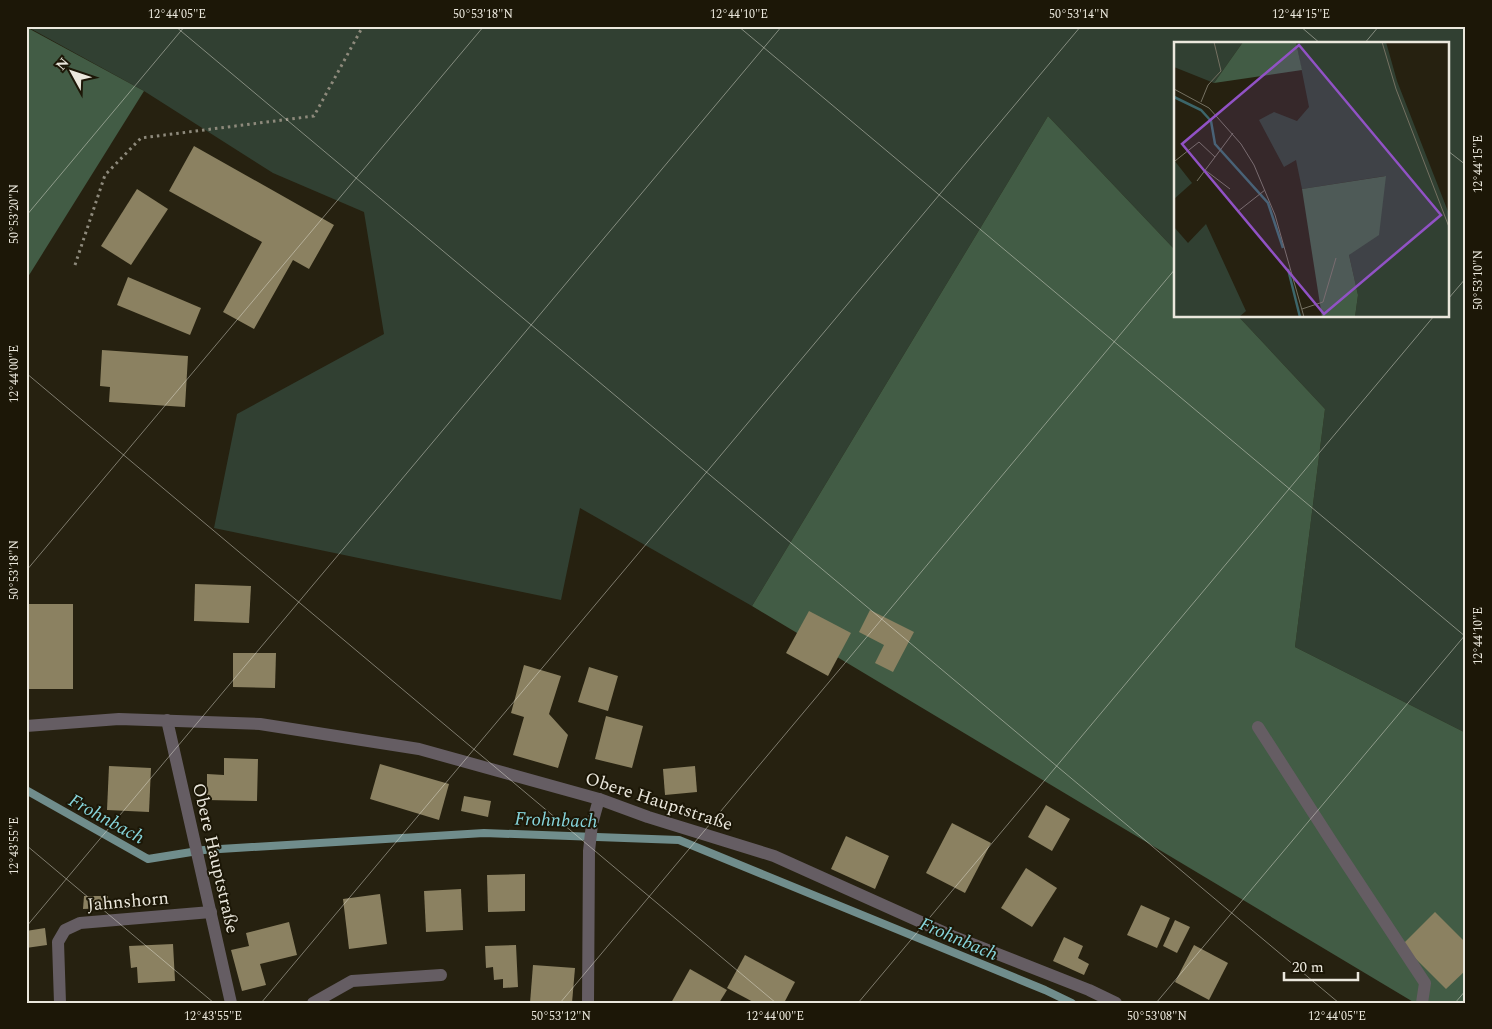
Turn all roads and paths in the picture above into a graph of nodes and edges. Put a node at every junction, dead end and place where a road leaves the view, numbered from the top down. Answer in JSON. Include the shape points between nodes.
{"nodes":[{"id":1,"x":363,"y":26,"type":"edge"},
{"id":2,"x":74,"y":265,"type":"dead end"},
{"id":3,"x":167,"y":720,"type":"junction"},
{"id":4,"x":26,"y":726,"type":"edge"},
{"id":5,"x":1258,"y":727,"type":"dead end"},
{"id":6,"x":599,"y":799,"type":"junction"},
{"id":7,"x":211,"y":912,"type":"junction"},
{"id":8,"x":441,"y":975,"type":"dead end"},
{"id":9,"x":60,"y":1003,"type":"edge"},
{"id":10,"x":231,"y":1003,"type":"edge"},
{"id":11,"x":312,"y":1003,"type":"edge"},
{"id":12,"x":588,"y":1003,"type":"edge"},
{"id":13,"x":1116,"y":1003,"type":"edge"},
{"id":14,"x":1422,"y":1003,"type":"edge"}],
"edges":[{"from":1,"to":2,"type":"path","via":[[314,116],[141,138],[105,176]]},
{"from":3,"to":4,"type":"street","name":"Obere Hauptstraße","via":[[119,719]]},
{"from":3,"to":6,"type":"street","name":"Obere Hauptstraße","via":[[260,724],[419,749]]},
{"from":3,"to":7,"type":"street","name":"Obere Hauptstraße"},
{"from":5,"to":14,"type":"street","via":[[1425,983]]},
{"from":6,"to":12,"type":"street","via":[[592,824],[590,851]]},
{"from":6,"to":13,"type":"street","name":"Obere Hauptstraße","via":[[648,818],[774,856],[952,936]]},
{"from":7,"to":9,"type":"street","name":"Jahnshorn","via":[[80,923],[65,930],[58,942]]},
{"from":7,"to":10,"type":"street","name":"Obere Hauptstraße"},
{"from":8,"to":11,"type":"street","via":[[352,981]]}]}
